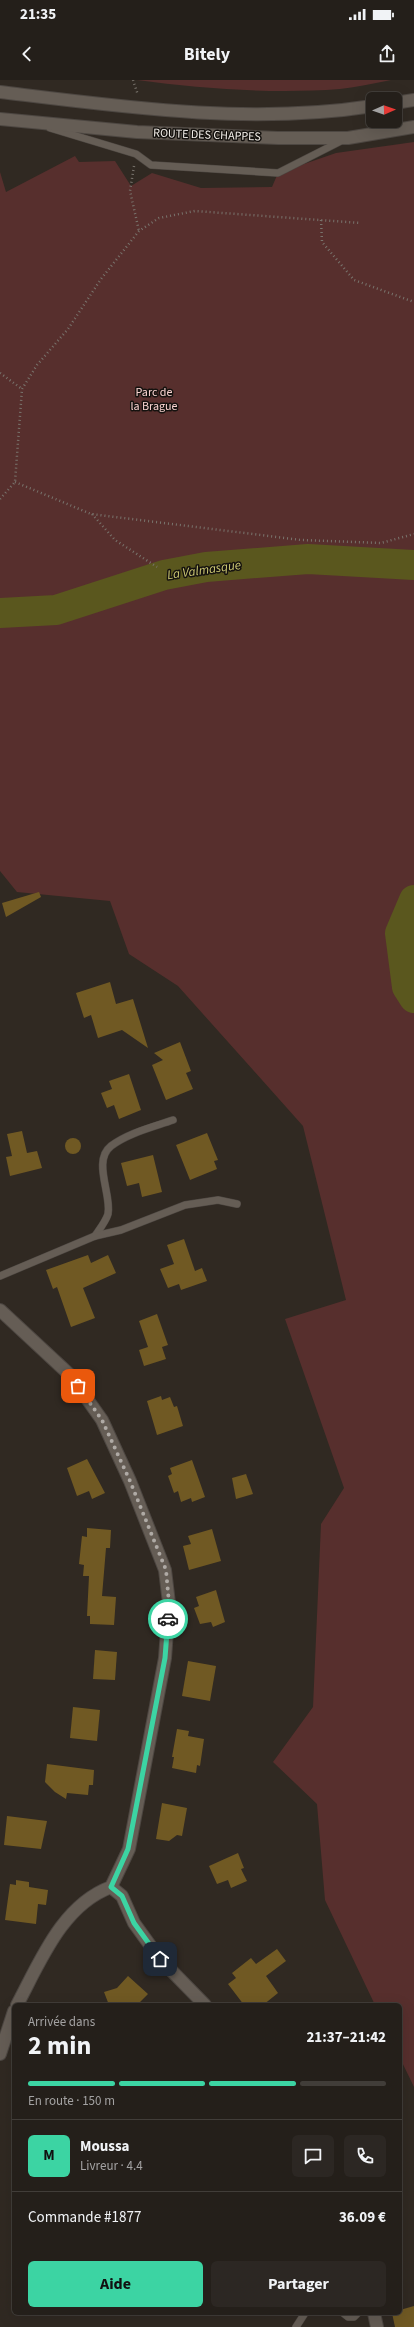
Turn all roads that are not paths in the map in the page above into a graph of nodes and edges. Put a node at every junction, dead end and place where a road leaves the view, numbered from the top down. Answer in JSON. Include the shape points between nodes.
{"nodes":[{"id":1,"x":0,"y":92,"type":"edge"},
{"id":2,"x":414,"y":100,"type":"edge"},
{"id":3,"x":402,"y":102,"type":"edge"},
{"id":4,"x":366,"y":107,"type":"edge"},
{"id":5,"x":0,"y":119,"type":"edge"},
{"id":6,"x":27,"y":122,"type":"junction"},
{"id":7,"x":414,"y":127,"type":"edge"},
{"id":8,"x":348,"y":138,"type":"junction"},
{"id":9,"x":173,"y":1120,"type":"dead end"},
{"id":10,"x":237,"y":1204,"type":"dead end"},
{"id":11,"x":95,"y":1236,"type":"junction"},
{"id":12,"x":0,"y":1276,"type":"edge"},
{"id":13,"x":0,"y":1310,"type":"edge"},
{"id":14,"x":111,"y":1887,"type":"junction"},
{"id":15,"x":18,"y":2003,"type":"edge"},
{"id":16,"x":203,"y":2003,"type":"edge"},
{"id":17,"x":12,"y":2017,"type":"edge"},
{"id":18,"x":0,"y":2054,"type":"edge"},
{"id":19,"x":303,"y":2315,"type":"edge"},
{"id":20,"x":346,"y":2315,"type":"edge"},
{"id":21,"x":356,"y":2315,"type":"edge"},
{"id":22,"x":296,"y":2327,"type":"edge"}],
"edges":[{"from":1,"to":4,"type":"street","name":"ROUTE DES CHAPPES","via":[[137,108],[209,112],[280,113],[345,111]]},
{"from":2,"to":3,"type":"street"},
{"from":5,"to":6,"type":"street","name":"ROUTE DES CHAPPES"},
{"from":6,"to":8,"type":"street","name":"ROUTE DES CHAPPES","via":[[211,136]]},
{"from":6,"to":8,"type":"lane","via":[[136,154],[151,165],[278,173]]},
{"from":7,"to":8,"type":"street","name":"ROUTE DES CHAPPES"},
{"from":9,"to":11,"type":"lane","via":[[121,1140],[109,1148],[102,1163],[108,1197],[108,1215]]},
{"from":10,"to":11,"type":"lane","via":[[218,1200],[185,1205],[121,1230]]},
{"from":11,"to":12,"type":"lane"},
{"from":13,"to":14,"type":"street","via":[[70,1375],[102,1420],[166,1570],[169,1603],[165,1658],[128,1849]]},
{"from":14,"to":15,"type":"street","via":[[95,1893],[77,1908],[48,1946]]},
{"from":14,"to":16,"type":"street","via":[[122,1896],[134,1923],[160,1959]]},
{"from":17,"to":18,"type":"street"},
{"from":19,"to":22,"type":"lane"},
{"from":20,"to":21,"type":"lane"}]}
